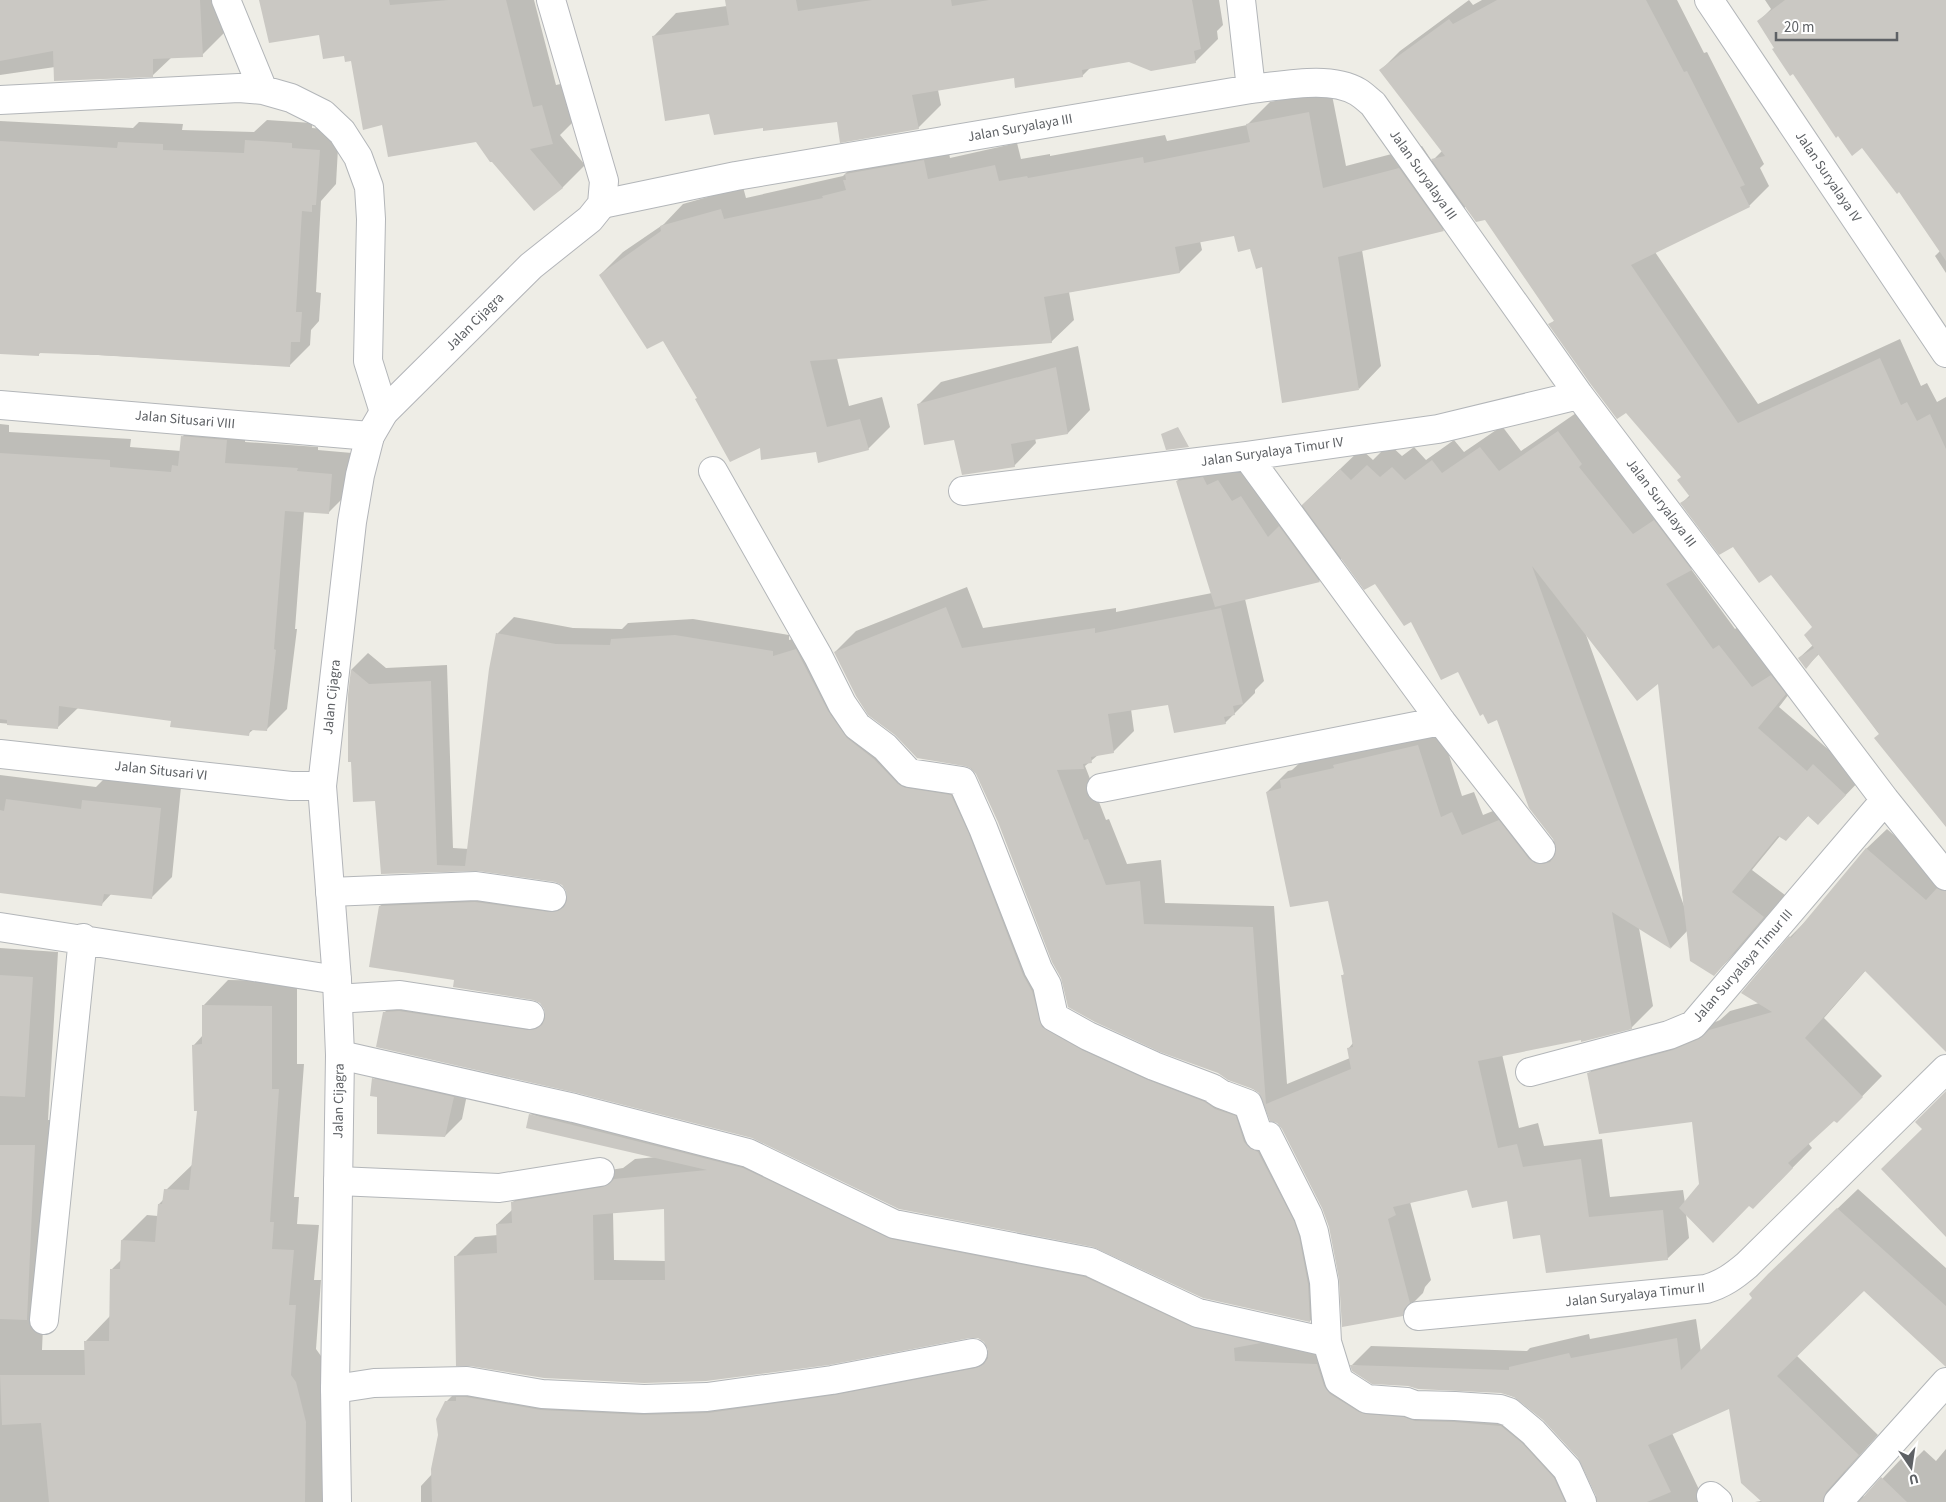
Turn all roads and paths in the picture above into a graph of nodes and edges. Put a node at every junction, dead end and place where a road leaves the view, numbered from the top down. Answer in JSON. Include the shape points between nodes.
{"nodes":[{"id":1,"x":226,"y":0,"type":"edge"},
{"id":2,"x":551,"y":0,"type":"edge"},
{"id":3,"x":1241,"y":0,"type":"edge"},
{"id":4,"x":1710,"y":0,"type":"edge"},
{"id":5,"x":1251,"y":89,"type":"junction"},
{"id":6,"x":263,"y":90,"type":"junction"},
{"id":7,"x":0,"y":100,"type":"edge"},
{"id":8,"x":602,"y":204,"type":"junction"},
{"id":9,"x":1946,"y":353,"type":"edge"},
{"id":10,"x":1579,"y":395,"type":"junction"},
{"id":11,"x":0,"y":405,"type":"edge"},
{"id":12,"x":384,"y":412,"type":"junction"},
{"id":13,"x":370,"y":436,"type":"junction"},
{"id":14,"x":1247,"y":456,"type":"junction"},
{"id":15,"x":712,"y":470,"type":"dead end"},
{"id":16,"x":963,"y":491,"type":"dead end"},
{"id":17,"x":1441,"y":721,"type":"junction"},
{"id":18,"x":0,"y":754,"type":"edge"},
{"id":19,"x":322,"y":786,"type":"junction"},
{"id":20,"x":1101,"y":788,"type":"dead end"},
{"id":21,"x":1885,"y":800,"type":"junction"},
{"id":22,"x":1541,"y":849,"type":"dead end"},
{"id":23,"x":1946,"y":876,"type":"edge"},
{"id":24,"x":330,"y":892,"type":"junction"},
{"id":25,"x":552,"y":898,"type":"dead end"},
{"id":26,"x":0,"y":927,"type":"edge"},
{"id":27,"x":83,"y":938,"type":"junction"},
{"id":28,"x":338,"y":988,"type":"junction"},
{"id":29,"x":530,"y":1015,"type":"dead end"},
{"id":30,"x":340,"y":1055,"type":"junction"},
{"id":31,"x":1946,"y":1069,"type":"edge"},
{"id":32,"x":1530,"y":1072,"type":"dead end"},
{"id":33,"x":600,"y":1172,"type":"dead end"},
{"id":34,"x":338,"y":1181,"type":"junction"},
{"id":35,"x":1418,"y":1316,"type":"dead end"},
{"id":36,"x":44,"y":1320,"type":"dead end"},
{"id":37,"x":1327,"y":1342,"type":"junction"},
{"id":38,"x":972,"y":1353,"type":"dead end"},
{"id":39,"x":1946,"y":1382,"type":"edge"},
{"id":40,"x":335,"y":1389,"type":"junction"},
{"id":41,"x":338,"y":1502,"type":"edge"},
{"id":42,"x":1582,"y":1502,"type":"edge"},
{"id":43,"x":1838,"y":1502,"type":"edge"}],
"edges":[{"from":1,"to":6,"type":"street"},
{"from":2,"to":8,"type":"street","via":[[604,180]]},
{"from":3,"to":5,"type":"street"},
{"from":4,"to":9,"type":"street","name":"Jalan Suryalaya IV"},
{"from":5,"to":8,"type":"street","name":"Jalan Suryalaya III","via":[[736,176]]},
{"from":5,"to":10,"type":"street","name":"Jalan Suryalaya III","via":[[1319,82],[1358,91],[1373,104]]},
{"from":6,"to":7,"type":"street","via":[[239,88]]},
{"from":6,"to":12,"type":"street","via":[[291,98],[323,114],[342,132],[358,157],[369,187],[371,219],[368,361]]},
{"from":8,"to":12,"type":"street","name":"Jalan Cijagra","via":[[590,219],[531,266]]},
{"from":10,"to":14,"type":"street","name":"Jalan Suryalaya Timur IV","via":[[1438,430]]},
{"from":10,"to":21,"type":"street","name":"Jalan Suryalaya III"},
{"from":11,"to":13,"type":"street","name":"Jalan Situsari VIII"},
{"from":12,"to":13,"type":"street","name":"Jalan Cijagra"},
{"from":13,"to":19,"type":"street","name":"Jalan Cijagra","via":[[352,522]]},
{"from":14,"to":16,"type":"street","name":"Jalan Suryalaya Timur IV"},
{"from":14,"to":17,"type":"street"},
{"from":15,"to":37,"type":"street","via":[[857,726],[885,747],[909,773],[962,781],[1047,985],[1054,1017],[1154,1066],[1248,1104],[1259,1136],[1268,1136],[1314,1232],[1324,1282]]},
{"from":17,"to":20,"type":"street"},
{"from":17,"to":22,"type":"street"},
{"from":18,"to":19,"type":"street","name":"Jalan Situsari VI","via":[[291,786]]},
{"from":19,"to":24,"type":"street","name":"Jalan Cijagra"},
{"from":21,"to":23,"type":"street","name":"Jalan Suryalaya III"},
{"from":21,"to":32,"type":"street","name":"Jalan Suryalaya Timur III","via":[[1693,1025],[1669,1035]]},
{"from":24,"to":25,"type":"street","via":[[476,886]]},
{"from":24,"to":28,"type":"street","name":"Jalan Cijagra"},
{"from":26,"to":27,"type":"street"},
{"from":27,"to":28,"type":"street"},
{"from":27,"to":36,"type":"street"},
{"from":28,"to":29,"type":"street","via":[[352,998],[400,995]]},
{"from":28,"to":30,"type":"street","name":"Jalan Cijagra"},
{"from":30,"to":34,"type":"street","name":"Jalan Cijagra"},
{"from":30,"to":37,"type":"street","via":[[574,1108],[748,1153],[894,1224],[1090,1262],[1198,1313]]},
{"from":31,"to":35,"type":"street","name":"Jalan Suryalaya Timur II","via":[[1747,1265],[1718,1286]]},
{"from":33,"to":34,"type":"street","via":[[499,1188]]},
{"from":34,"to":40,"type":"street","name":"Jalan Cijagra"},
{"from":37,"to":42,"type":"street","via":[[1339,1381],[1367,1398],[1509,1412],[1533,1432],[1567,1469]]},
{"from":38,"to":40,"type":"street","via":[[832,1380],[706,1397],[644,1399],[542,1394],[466,1381],[374,1384]]},
{"from":39,"to":43,"type":"street"},
{"from":40,"to":41,"type":"street","name":"Jalan Cijagra"}]}
